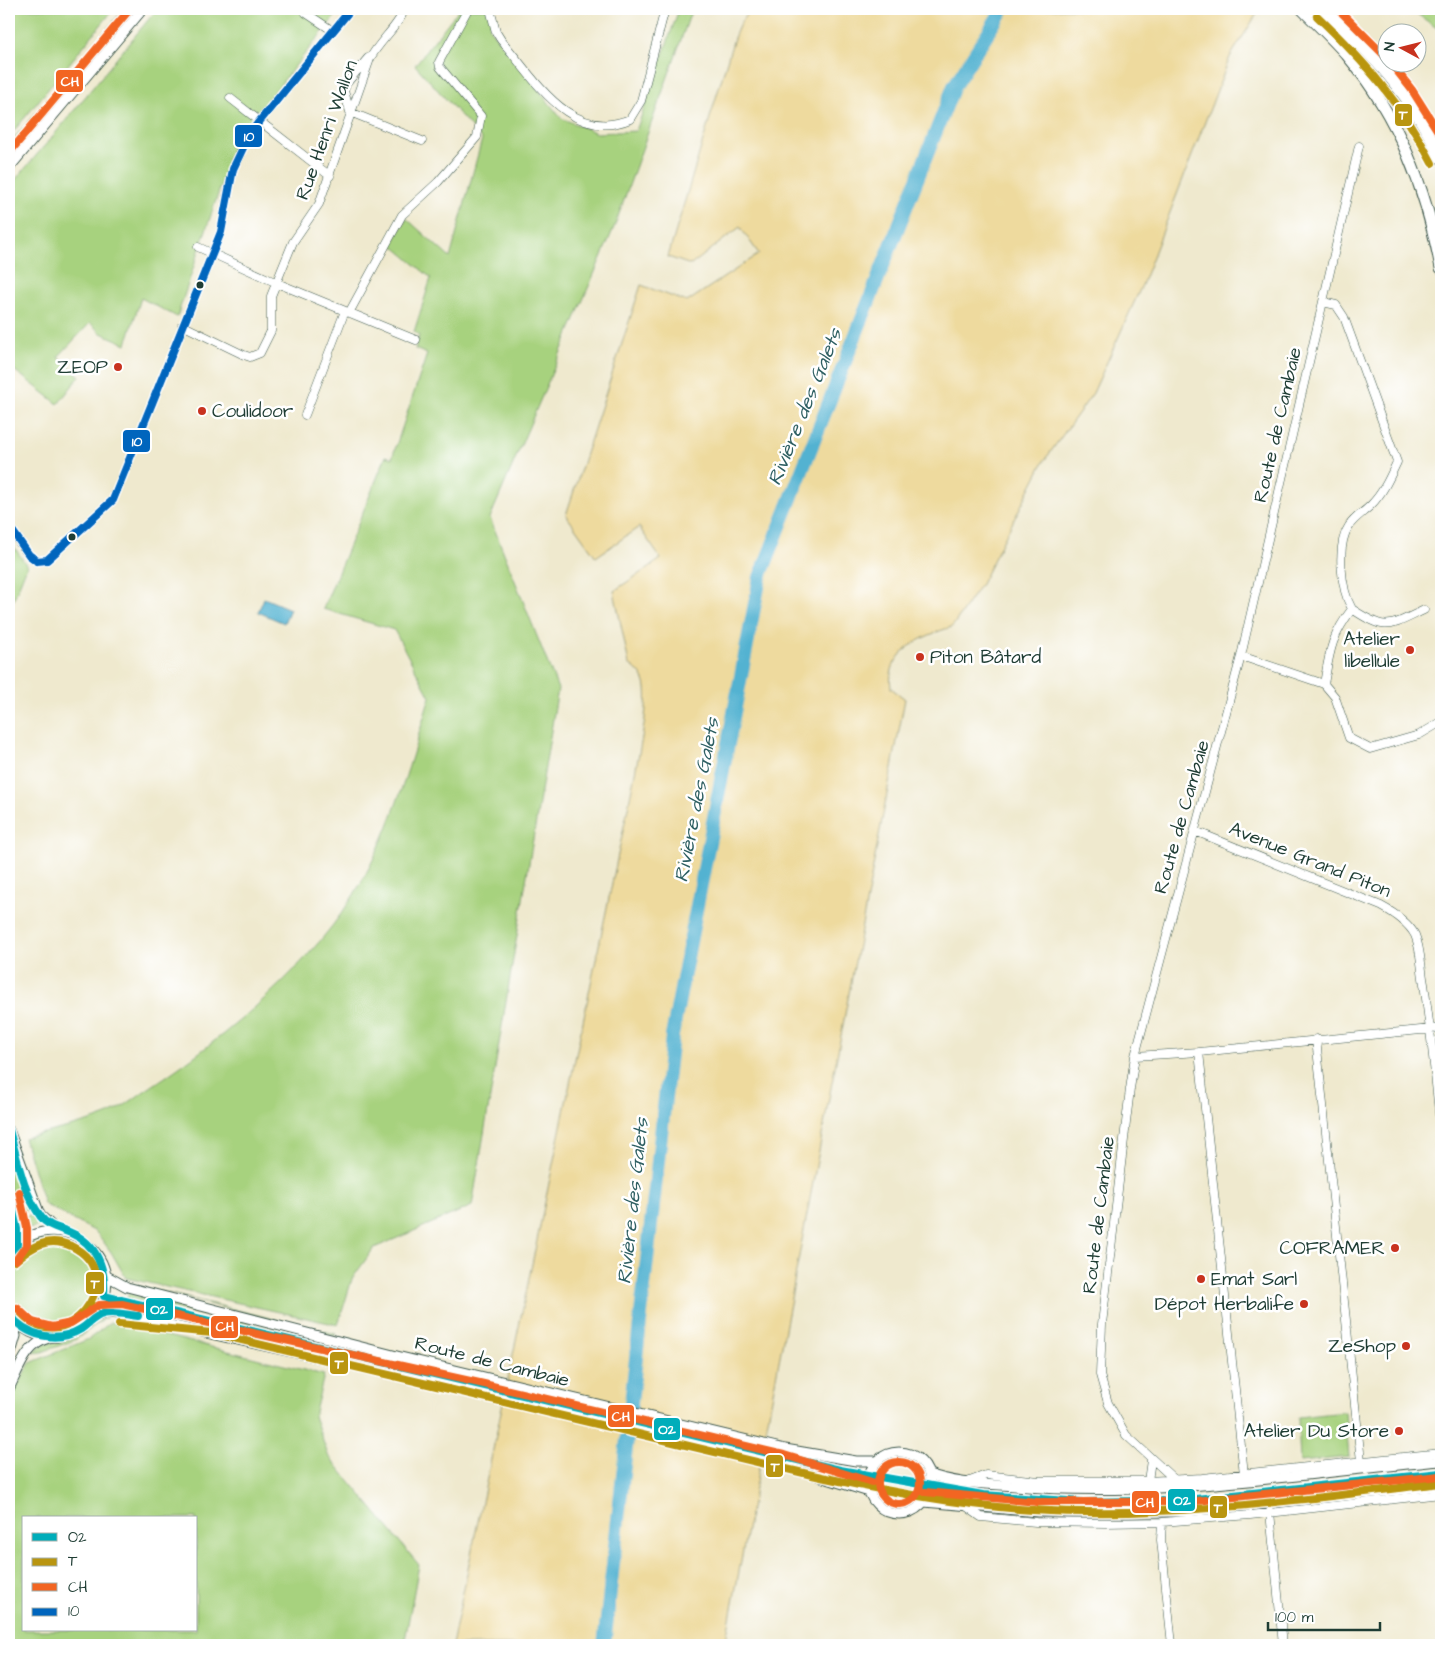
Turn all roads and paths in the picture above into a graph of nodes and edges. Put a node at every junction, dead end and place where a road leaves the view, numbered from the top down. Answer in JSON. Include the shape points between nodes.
{"nodes":[{"id":1,"x":143,"y":9,"type":"edge"},
{"id":2,"x":351,"y":9,"type":"edge"},
{"id":3,"x":404,"y":9,"type":"edge"},
{"id":4,"x":468,"y":9,"type":"edge"},
{"id":5,"x":490,"y":9,"type":"edge"},
{"id":6,"x":665,"y":9,"type":"edge"},
{"id":7,"x":1302,"y":9,"type":"edge"},
{"id":8,"x":1324,"y":9,"type":"edge"},
{"id":9,"x":306,"y":13,"type":"dead end"},
{"id":10,"x":333,"y":31,"type":"junction"},
{"id":11,"x":375,"y":49,"type":"junction"},
{"id":12,"x":230,"y":98,"type":"dead end"},
{"id":13,"x":350,"y":112,"type":"junction"},
{"id":14,"x":259,"y":121,"type":"junction"},
{"id":15,"x":422,"y":140,"type":"dead end"},
{"id":16,"x":1359,"y":146,"type":"dead end"},
{"id":17,"x":1441,"y":158,"type":"edge"},
{"id":18,"x":9,"y":168,"type":"edge"},
{"id":19,"x":330,"y":176,"type":"junction"},
{"id":20,"x":198,"y":247,"type":"dead end"},
{"id":21,"x":212,"y":254,"type":"junction"},
{"id":22,"x":1441,"y":268,"type":"edge"},
{"id":23,"x":277,"y":283,"type":"junction"},
{"id":24,"x":1323,"y":302,"type":"junction"},
{"id":25,"x":347,"y":312,"type":"junction"},
{"id":26,"x":182,"y":325,"type":"junction"},
{"id":27,"x":416,"y":340,"type":"dead end"},
{"id":28,"x":305,"y":415,"type":"dead end"},
{"id":29,"x":9,"y":526,"type":"edge"},
{"id":30,"x":1352,"y":609,"type":"junction"},
{"id":31,"x":1424,"y":610,"type":"dead end"},
{"id":32,"x":1241,"y":656,"type":"junction"},
{"id":33,"x":1324,"y":684,"type":"junction"},
{"id":34,"x":1441,"y":722,"type":"edge"},
{"id":35,"x":1195,"y":831,"type":"junction"},
{"id":36,"x":1441,"y":1028,"type":"edge"},
{"id":37,"x":1430,"y":1029,"type":"junction"},
{"id":38,"x":1316,"y":1039,"type":"junction"},
{"id":39,"x":1199,"y":1052,"type":"junction"},
{"id":40,"x":1135,"y":1056,"type":"junction"},
{"id":41,"x":9,"y":1130,"type":"edge"},
{"id":42,"x":1441,"y":1132,"type":"edge"},
{"id":43,"x":9,"y":1194,"type":"edge"},
{"id":44,"x":57,"y":1230,"type":"junction"},
{"id":45,"x":17,"y":1244,"type":"junction"},
{"id":46,"x":9,"y":1253,"type":"edge"},
{"id":47,"x":105,"y":1275,"type":"junction"},
{"id":48,"x":10,"y":1316,"type":"edge"},
{"id":49,"x":94,"y":1317,"type":"junction"},
{"id":50,"x":53,"y":1337,"type":"junction"},
{"id":51,"x":9,"y":1360,"type":"edge"},
{"id":52,"x":9,"y":1389,"type":"edge"},
{"id":53,"x":1441,"y":1453,"type":"edge"},
{"id":54,"x":1151,"y":1460,"type":"junction"},
{"id":55,"x":877,"y":1461,"type":"junction"},
{"id":56,"x":1361,"y":1461,"type":"junction"},
{"id":57,"x":1441,"y":1461,"type":"edge"},
{"id":58,"x":929,"y":1474,"type":"junction"},
{"id":59,"x":1244,"y":1474,"type":"junction"},
{"id":60,"x":1174,"y":1479,"type":"junction"},
{"id":61,"x":1148,"y":1481,"type":"junction"},
{"id":62,"x":970,"y":1482,"type":"junction"},
{"id":63,"x":1441,"y":1486,"type":"edge"},
{"id":64,"x":870,"y":1492,"type":"junction"},
{"id":65,"x":1441,"y":1494,"type":"edge"},
{"id":66,"x":924,"y":1502,"type":"junction"},
{"id":67,"x":966,"y":1506,"type":"junction"},
{"id":68,"x":1270,"y":1512,"type":"junction"},
{"id":69,"x":1162,"y":1522,"type":"junction"},
{"id":70,"x":1172,"y":1645,"type":"edge"},
{"id":71,"x":1283,"y":1645,"type":"edge"}],
"edges":[{"from":1,"to":18,"type":"main road"},
{"from":2,"to":10,"type":"street"},
{"from":3,"to":11,"type":"street","name":"Rue Henri Wallon"},
{"from":4,"to":25,"type":"street","via":[[439,62],[481,116],[477,137],[438,182],[402,215]]},
{"from":5,"to":6,"type":"street","via":[[501,40],[562,110],[594,124],[621,122],[636,112]]},
{"from":7,"to":22,"type":"highway","via":[[1351,60],[1396,126],[1422,186]]},
{"from":8,"to":17,"type":"highway","via":[[1377,60],[1409,100]]},
{"from":9,"to":10,"type":"street"},
{"from":10,"to":14,"type":"street"},
{"from":11,"to":13,"type":"street","name":"Rue Henri Wallon"},
{"from":11,"to":13,"type":"street","via":[[346,84],[344,91]]},
{"from":12,"to":14,"type":"street"},
{"from":13,"to":15,"type":"street"},
{"from":13,"to":19,"type":"street","name":"Rue Henri Wallon"},
{"from":14,"to":19,"type":"street"},
{"from":14,"to":21,"type":"street","via":[[236,156],[221,232]]},
{"from":16,"to":24,"type":"street","name":"Route de Cambaie"},
{"from":19,"to":23,"type":"street","name":"Rue Henri Wallon","via":[[316,211],[293,242]]},
{"from":20,"to":21,"type":"street"},
{"from":21,"to":23,"type":"street"},
{"from":21,"to":26,"type":"street"},
{"from":23,"to":25,"type":"street"},
{"from":23,"to":26,"type":"street","name":"Rue Henri Wallon","via":[[270,302],[270,331],[264,348],[257,356],[244,356]]},
{"from":24,"to":30,"type":"street","via":[[1336,305],[1344,318],[1397,462],[1373,503],[1349,526],[1343,543],[1344,588]]},
{"from":24,"to":32,"type":"street","name":"Route de Cambaie"},
{"from":25,"to":27,"type":"street"},
{"from":25,"to":28,"type":"street"},
{"from":26,"to":29,"type":"street","via":[[113,500],[47,560],[37,562],[29,555]]},
{"from":30,"to":31,"type":"street","via":[[1374,623],[1389,626]]},
{"from":30,"to":33,"type":"street","via":[[1337,629]]},
{"from":32,"to":33,"type":"street"},
{"from":32,"to":35,"type":"street","name":"Route de Cambaie"},
{"from":33,"to":34,"type":"street","via":[[1335,697],[1348,738],[1370,749],[1419,735]]},
{"from":35,"to":37,"type":"street","name":"Avenue Grand Piton","via":[[1394,912],[1416,938]]},
{"from":35,"to":40,"type":"street","name":"Route de Cambaie"},
{"from":36,"to":37,"type":"street"},
{"from":37,"to":38,"type":"street"},
{"from":37,"to":42,"type":"street","name":"Avenue Grand Piton"},
{"from":38,"to":39,"type":"street"},
{"from":38,"to":56,"type":"street"},
{"from":39,"to":40,"type":"street"},
{"from":39,"to":59,"type":"street"},
{"from":40,"to":54,"type":"street","name":"Route de Cambaie","via":[[1102,1324],[1100,1375],[1108,1403],[1126,1435]]},
{"from":41,"to":44,"type":"main road","via":[[40,1215]]},
{"from":43,"to":45,"type":"main road"},
{"from":44,"to":45,"type":"main road","via":[[40,1232]]},
{"from":44,"to":47,"type":"main road","via":[[81,1239],[92,1248]]},
{"from":45,"to":46,"type":"main road"},
{"from":47,"to":49,"type":"main road","via":[[104,1296]]},
{"from":47,"to":55,"type":"main road","name":"Route de Cambaie","via":[[126,1287],[485,1378],[786,1449],[856,1461]]},
{"from":48,"to":50,"type":"main road","via":[[30,1332]]},
{"from":48,"to":51,"type":"main road","via":[[16,1336]]},
{"from":49,"to":50,"type":"main road","via":[[68,1335]]},
{"from":49,"to":64,"type":"main road","name":"Route de Cambaie","via":[[106,1313],[120,1314],[482,1394],[782,1465]]},
{"from":50,"to":52,"type":"main road","via":[[37,1341],[31,1347]]},
{"from":53,"to":56,"type":"street"},
{"from":54,"to":60,"type":"street","name":"Route de Cambaie"},
{"from":54,"to":61,"type":"street"},
{"from":55,"to":58,"type":"main road","name":"Route de Cambaie","via":[[885,1455],[904,1452],[921,1460]]},
{"from":55,"to":64,"type":"main road","via":[[869,1476]]},
{"from":56,"to":59,"type":"street"},
{"from":57,"to":62,"type":"main road","via":[[1140,1490],[1037,1488]]},
{"from":58,"to":62,"type":"main road"},
{"from":58,"to":66,"type":"main road","via":[[930,1488]]},
{"from":59,"to":60,"type":"street"},
{"from":60,"to":61,"type":"street"},
{"from":61,"to":62,"type":"street","via":[[1039,1481],[986,1475]]},
{"from":63,"to":67,"type":"main road","via":[[1187,1512],[1038,1512]]},
{"from":64,"to":66,"type":"main road","via":[[880,1508],[899,1514],[908,1513]]},
{"from":65,"to":68,"type":"street"},
{"from":66,"to":67,"type":"main road"},
{"from":67,"to":69,"type":"street","via":[[981,1516],[1036,1522]]},
{"from":68,"to":69,"type":"street"},
{"from":68,"to":71,"type":"street"},
{"from":69,"to":70,"type":"street"}]}
